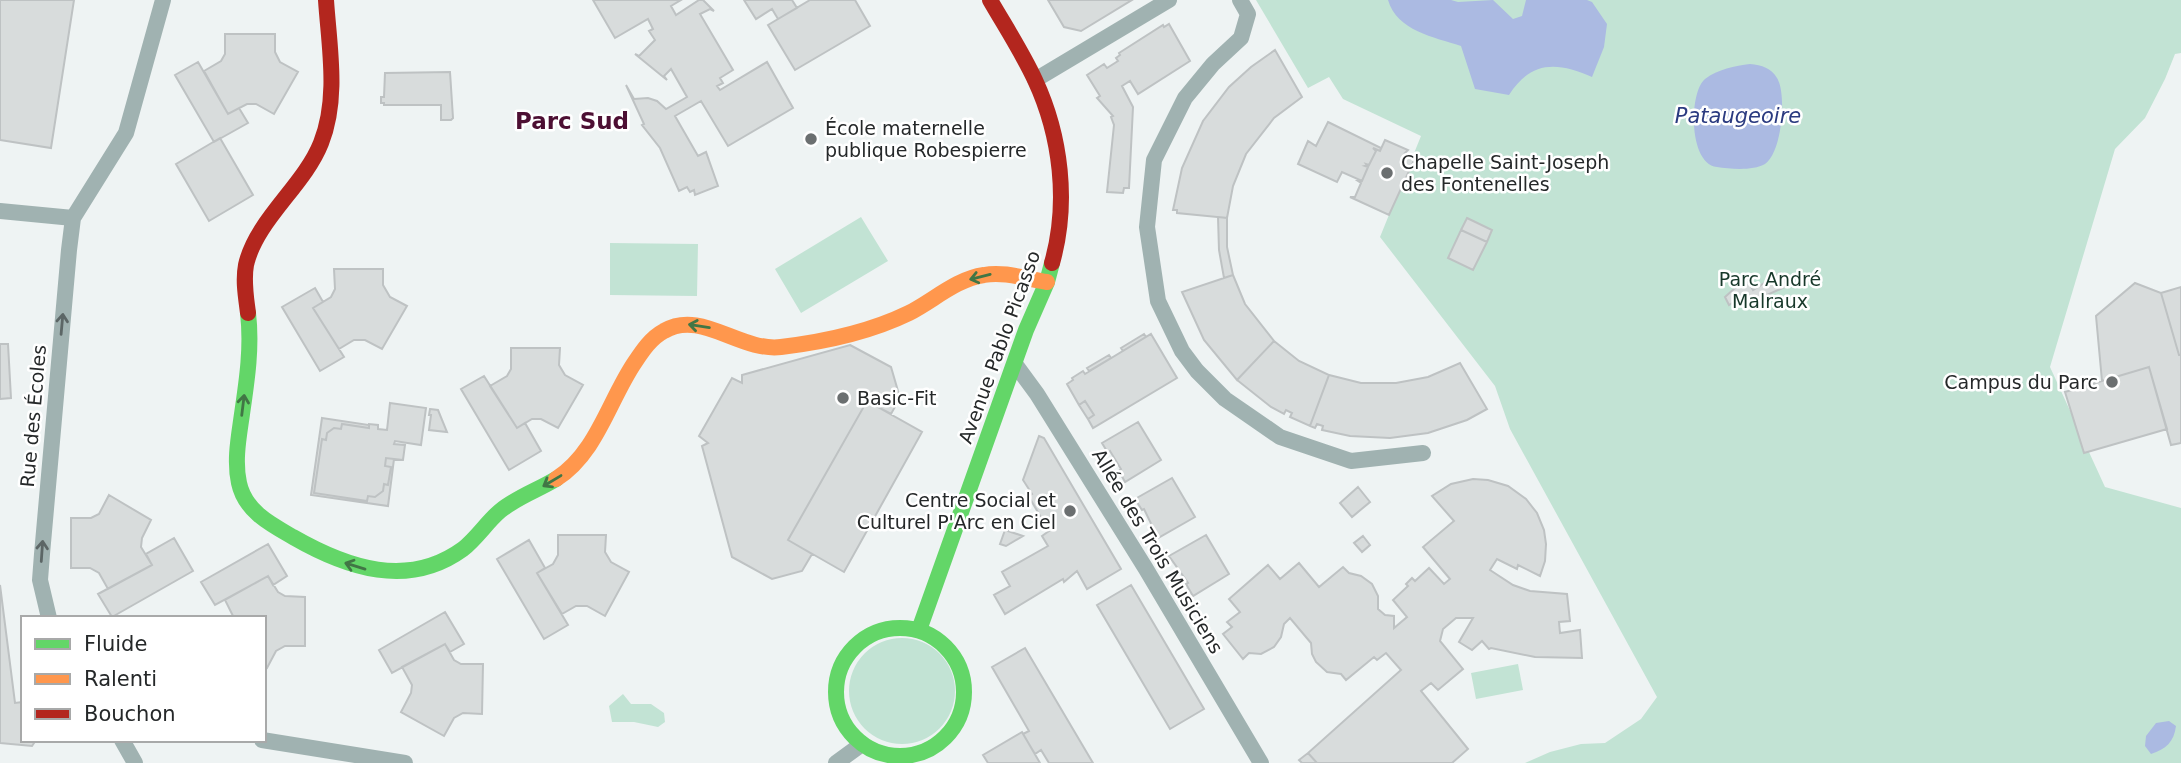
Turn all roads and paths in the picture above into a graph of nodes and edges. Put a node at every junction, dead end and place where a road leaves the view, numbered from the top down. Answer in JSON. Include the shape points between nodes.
{"nodes":[{"id":1,"x":163,"y":0,"type":"edge"},
{"id":2,"x":326,"y":0,"type":"edge"},
{"id":3,"x":990,"y":0,"type":"edge"},
{"id":4,"x":1169,"y":0,"type":"edge"},
{"id":5,"x":1240,"y":0,"type":"edge"},
{"id":6,"x":1035,"y":80,"type":"junction"},
{"id":7,"x":0,"y":211,"type":"edge"},
{"id":8,"x":74,"y":218,"type":"junction"},
{"id":9,"x":1047,"y":282,"type":"junction"},
{"id":10,"x":1015,"y":364,"type":"junction"},
{"id":11,"x":1423,"y":453,"type":"dead end"},
{"id":12,"x":49,"y":616,"type":"edge"},
{"id":13,"x":919,"y":630,"type":"junction"},
{"id":14,"x":266,"y":741,"type":"edge"},
{"id":15,"x":123,"y":742,"type":"edge"},
{"id":16,"x":862,"y":744,"type":"junction"},
{"id":17,"x":932,"y":748,"type":"junction"},
{"id":18,"x":135,"y":763,"type":"edge"},
{"id":19,"x":405,"y":763,"type":"edge"},
{"id":20,"x":836,"y":763,"type":"edge"},
{"id":21,"x":941,"y":763,"type":"edge"},
{"id":22,"x":1261,"y":763,"type":"edge"}],
"edges":[{"from":1,"to":8,"type":"street","via":[[126,132]]},
{"from":9,"to":2,"type":"street","one_way":true,"via":[[983,274],[907,314],[790,346],[763,348],[701,325],[678,324],[661,331],[642,352],[578,462],[549,484],[501,509],[462,550],[422,570],[381,572],[347,564],[250,510],[238,481],[250,345],[246,265],[258,237],[314,159],[326,134],[330,56]]},
{"from":3,"to":6,"type":"street","name":"Avenue Pablo Picasso"},
{"from":4,"to":6,"type":"street"},
{"from":5,"to":11,"type":"street","via":[[1248,14],[1241,38],[1185,98],[1154,160],[1147,227],[1158,301],[1197,371],[1224,399],[1280,437],[1351,461]]},
{"from":6,"to":9,"type":"street","name":"Avenue Pablo Picasso","via":[[1053,130],[1061,185],[1059,239]]},
{"from":7,"to":8,"type":"street"},
{"from":12,"to":8,"type":"street","name":"Rue des Écoles","one_way":true,"via":[[40,580]]},
{"from":9,"to":10,"type":"street","name":"Avenue Pablo Picasso"},
{"from":10,"to":13,"type":"street","name":"Avenue Pablo Picasso"},
{"from":10,"to":22,"type":"street","name":"Allée des Trois Musiciens","via":[[1146,569]]},
{"from":13,"to":16,"type":"street","via":[[896,627],[874,632],[855,645],[842,663],[835,685],[837,707],[846,728]]},
{"from":13,"to":17,"type":"street","via":[[952,655],[964,691],[956,723]]},
{"from":14,"to":19,"type":"street"},
{"from":15,"to":18,"type":"street"},
{"from":16,"to":17,"type":"street","via":[[889,755],[911,755]]},
{"from":16,"to":20,"type":"street"},
{"from":17,"to":21,"type":"street"}]}
